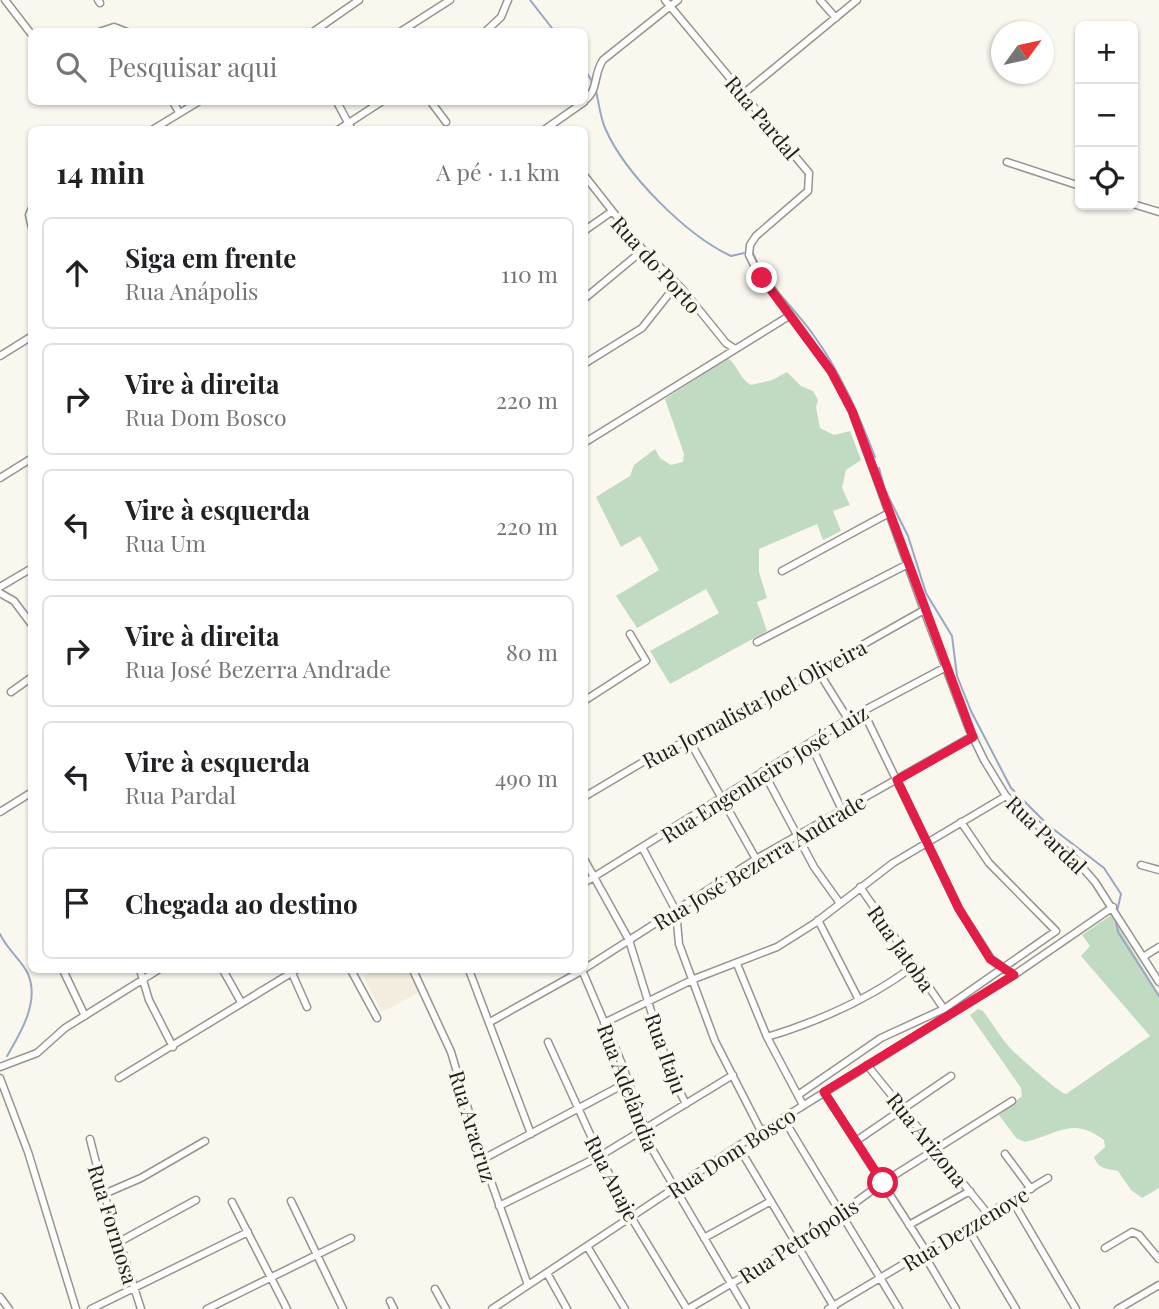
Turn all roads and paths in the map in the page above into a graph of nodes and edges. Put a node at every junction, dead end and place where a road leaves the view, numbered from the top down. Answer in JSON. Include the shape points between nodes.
{"nodes":[{"id":1,"x":5,"y":0,"type":"edge"},
{"id":2,"x":359,"y":0,"type":"edge"},
{"id":3,"x":450,"y":0,"type":"edge"},
{"id":4,"x":508,"y":0,"type":"edge"},
{"id":5,"x":665,"y":0,"type":"edge"},
{"id":6,"x":678,"y":0,"type":"edge"},
{"id":7,"x":820,"y":0,"type":"edge"},
{"id":8,"x":857,"y":0,"type":"edge"},
{"id":9,"x":670,"y":6,"type":"junction"},
{"id":10,"x":836,"y":18,"type":"junction"},
{"id":11,"x":319,"y":28,"type":"edge"},
{"id":12,"x":406,"y":28,"type":"edge"},
{"id":13,"x":489,"y":28,"type":"edge"},
{"id":14,"x":28,"y":30,"type":"edge"},
{"id":15,"x":743,"y":94,"type":"junction"},
{"id":16,"x":588,"y":98,"type":"edge"},
{"id":17,"x":175,"y":105,"type":"edge"},
{"id":18,"x":192,"y":105,"type":"edge"},
{"id":19,"x":339,"y":105,"type":"edge"},
{"id":20,"x":377,"y":105,"type":"edge"},
{"id":21,"x":433,"y":105,"type":"edge"},
{"id":22,"x":578,"y":105,"type":"edge"},
{"id":23,"x":179,"y":112,"type":"junction"},
{"id":24,"x":446,"y":122,"type":"dead end"},
{"id":25,"x":555,"y":122,"type":"junction"},
{"id":26,"x":158,"y":126,"type":"edge"},
{"id":27,"x":350,"y":126,"type":"edge"},
{"id":28,"x":550,"y":126,"type":"edge"},
{"id":29,"x":557,"y":126,"type":"edge"},
{"id":30,"x":1007,"y":162,"type":"dead end"},
{"id":31,"x":588,"y":180,"type":"edge"},
{"id":32,"x":1075,"y":184,"type":"edge"},
{"id":33,"x":1138,"y":206,"type":"edge"},
{"id":34,"x":611,"y":212,"type":"junction"},
{"id":35,"x":1159,"y":212,"type":"edge"},
{"id":36,"x":588,"y":228,"type":"edge"},
{"id":37,"x":643,"y":250,"type":"junction"},
{"id":38,"x":676,"y":285,"type":"junction"},
{"id":39,"x":588,"y":296,"type":"edge"},
{"id":40,"x":789,"y":316,"type":"junction"},
{"id":41,"x":28,"y":338,"type":"edge"},
{"id":42,"x":735,"y":349,"type":"junction"},
{"id":43,"x":0,"y":356,"type":"edge"},
{"id":44,"x":588,"y":362,"type":"edge"},
{"id":45,"x":588,"y":441,"type":"edge"},
{"id":46,"x":28,"y":460,"type":"edge"},
{"id":47,"x":0,"y":478,"type":"edge"},
{"id":48,"x":890,"y":513,"type":"junction"},
{"id":49,"x":908,"y":564,"type":"junction"},
{"id":50,"x":28,"y":570,"type":"edge"},
{"id":51,"x":782,"y":571,"type":"dead end"},
{"id":52,"x":0,"y":587,"type":"edge"},
{"id":53,"x":0,"y":593,"type":"edge"},
{"id":54,"x":924,"y":610,"type":"junction"},
{"id":55,"x":28,"y":619,"type":"edge"},
{"id":56,"x":630,"y":634,"type":"dead end"},
{"id":57,"x":757,"y":642,"type":"dead end"},
{"id":58,"x":946,"y":667,"type":"junction"},
{"id":59,"x":818,"y":671,"type":"junction"},
{"id":60,"x":28,"y":680,"type":"edge"},
{"id":61,"x":11,"y":692,"type":"dead end"},
{"id":62,"x":588,"y":698,"type":"edge"},
{"id":63,"x":863,"y":711,"type":"junction"},
{"id":64,"x":848,"y":719,"type":"junction"},
{"id":65,"x":973,"y":737,"type":"junction"},
{"id":66,"x":689,"y":740,"type":"junction"},
{"id":67,"x":810,"y":743,"type":"junction"},
{"id":68,"x":764,"y":771,"type":"junction"},
{"id":69,"x":897,"y":780,"type":"junction"},
{"id":70,"x":28,"y":794,"type":"edge"},
{"id":71,"x":588,"y":795,"type":"edge"},
{"id":72,"x":1006,"y":796,"type":"junction"},
{"id":73,"x":722,"y":800,"type":"junction"},
{"id":74,"x":842,"y":810,"type":"junction"},
{"id":75,"x":0,"y":812,"type":"edge"},
{"id":76,"x":961,"y":822,"type":"junction"},
{"id":77,"x":797,"y":835,"type":"junction"},
{"id":78,"x":926,"y":841,"type":"junction"},
{"id":79,"x":643,"y":849,"type":"junction"},
{"id":80,"x":755,"y":859,"type":"junction"},
{"id":81,"x":1141,"y":865,"type":"dead end"},
{"id":82,"x":588,"y":866,"type":"edge"},
{"id":83,"x":1159,"y":870,"type":"edge"},
{"id":84,"x":595,"y":877,"type":"junction"},
{"id":85,"x":588,"y":881,"type":"edge"},
{"id":86,"x":860,"y":887,"type":"junction"},
{"id":87,"x":839,"y":902,"type":"junction"},
{"id":88,"x":1113,"y":907,"type":"junction"},
{"id":89,"x":676,"y":911,"type":"junction"},
{"id":90,"x":818,"y":920,"type":"junction"},
{"id":91,"x":629,"y":940,"type":"junction"},
{"id":92,"x":1159,"y":947,"type":"edge"},
{"id":93,"x":1143,"y":957,"type":"junction"},
{"id":94,"x":737,"y":964,"type":"junction"},
{"id":95,"x":915,"y":965,"type":"junction"},
{"id":96,"x":588,"y":966,"type":"edge"},
{"id":97,"x":1005,"y":967,"type":"junction"},
{"id":98,"x":64,"y":973,"type":"edge"},
{"id":99,"x":141,"y":973,"type":"edge"},
{"id":100,"x":153,"y":973,"type":"edge"},
{"id":101,"x":225,"y":973,"type":"edge"},
{"id":102,"x":291,"y":973,"type":"edge"},
{"id":103,"x":295,"y":973,"type":"edge"},
{"id":104,"x":353,"y":973,"type":"edge"},
{"id":105,"x":414,"y":973,"type":"edge"},
{"id":106,"x":470,"y":973,"type":"edge"},
{"id":107,"x":576,"y":973,"type":"edge"},
{"id":108,"x":585,"y":973,"type":"edge"},
{"id":109,"x":1014,"y":975,"type":"junction"},
{"id":110,"x":142,"y":979,"type":"junction"},
{"id":111,"x":694,"y":979,"type":"junction"},
{"id":112,"x":1159,"y":982,"type":"edge"},
{"id":113,"x":859,"y":1000,"type":"junction"},
{"id":114,"x":649,"y":1001,"type":"junction"},
{"id":115,"x":241,"y":1002,"type":"junction"},
{"id":116,"x":307,"y":1007,"type":"dead end"},
{"id":117,"x":944,"y":1009,"type":"junction"},
{"id":118,"x":85,"y":1016,"type":"junction"},
{"id":119,"x":377,"y":1018,"type":"dead end"},
{"id":120,"x":490,"y":1022,"type":"junction"},
{"id":121,"x":604,"y":1023,"type":"junction"},
{"id":122,"x":767,"y":1037,"type":"junction"},
{"id":123,"x":881,"y":1038,"type":"junction"},
{"id":124,"x":548,"y":1042,"type":"dead end"},
{"id":125,"x":173,"y":1047,"type":"junction"},
{"id":126,"x":890,"y":1051,"type":"junction"},
{"id":127,"x":867,"y":1065,"type":"junction"},
{"id":128,"x":0,"y":1068,"type":"edge"},
{"id":129,"x":733,"y":1076,"type":"junction"},
{"id":130,"x":951,"y":1076,"type":"dead end"},
{"id":131,"x":0,"y":1078,"type":"edge"},
{"id":132,"x":119,"y":1078,"type":"dead end"},
{"id":133,"x":628,"y":1082,"type":"junction"},
{"id":134,"x":824,"y":1092,"type":"junction"},
{"id":135,"x":798,"y":1094,"type":"junction"},
{"id":136,"x":1012,"y":1101,"type":"dead end"},
{"id":137,"x":686,"y":1104,"type":"junction"},
{"id":138,"x":803,"y":1105,"type":"junction"},
{"id":139,"x":578,"y":1108,"type":"junction"},
{"id":140,"x":904,"y":1110,"type":"junction"},
{"id":141,"x":783,"y":1118,"type":"junction"},
{"id":142,"x":643,"y":1129,"type":"junction"},
{"id":143,"x":761,"y":1131,"type":"junction"},
{"id":144,"x":531,"y":1134,"type":"junction"},
{"id":145,"x":90,"y":1139,"type":"dead end"},
{"id":146,"x":205,"y":1141,"type":"dead end"},
{"id":147,"x":856,"y":1141,"type":"junction"},
{"id":148,"x":738,"y":1146,"type":"junction"},
{"id":149,"x":937,"y":1150,"type":"junction"},
{"id":150,"x":1005,"y":1154,"type":"dead end"},
{"id":151,"x":600,"y":1156,"type":"junction"},
{"id":152,"x":483,"y":1159,"type":"junction"},
{"id":153,"x":1048,"y":1178,"type":"dead end"},
{"id":154,"x":883,"y":1183,"type":"junction"},
{"id":155,"x":675,"y":1188,"type":"junction"},
{"id":156,"x":1031,"y":1189,"type":"junction"},
{"id":157,"x":970,"y":1191,"type":"junction"},
{"id":158,"x":104,"y":1194,"type":"junction"},
{"id":159,"x":196,"y":1200,"type":"dead end"},
{"id":160,"x":290,"y":1200,"type":"dead end"},
{"id":161,"x":1012,"y":1200,"type":"junction"},
{"id":162,"x":771,"y":1201,"type":"junction"},
{"id":163,"x":232,"y":1202,"type":"dead end"},
{"id":164,"x":499,"y":1206,"type":"junction"},
{"id":165,"x":988,"y":1213,"type":"junction"},
{"id":166,"x":843,"y":1215,"type":"junction"},
{"id":167,"x":631,"y":1217,"type":"junction"},
{"id":168,"x":909,"y":1225,"type":"junction"},
{"id":169,"x":967,"y":1227,"type":"junction"},
{"id":170,"x":248,"y":1232,"type":"junction"},
{"id":171,"x":351,"y":1238,"type":"dead end"},
{"id":172,"x":704,"y":1238,"type":"junction"},
{"id":173,"x":119,"y":1242,"type":"junction"},
{"id":174,"x":797,"y":1245,"type":"junction"},
{"id":175,"x":587,"y":1246,"type":"junction"},
{"id":176,"x":1105,"y":1248,"type":"dead end"},
{"id":177,"x":925,"y":1252,"type":"junction"},
{"id":178,"x":318,"y":1254,"type":"junction"},
{"id":179,"x":1159,"y":1259,"type":"edge"},
{"id":180,"x":547,"y":1273,"type":"junction"},
{"id":181,"x":271,"y":1276,"type":"junction"},
{"id":182,"x":881,"y":1278,"type":"junction"},
{"id":183,"x":732,"y":1284,"type":"junction"},
{"id":184,"x":528,"y":1285,"type":"junction"},
{"id":185,"x":1159,"y":1285,"type":"edge"},
{"id":186,"x":134,"y":1289,"type":"junction"},
{"id":187,"x":435,"y":1289,"type":"dead end"},
{"id":188,"x":0,"y":1297,"type":"edge"},
{"id":189,"x":505,"y":1300,"type":"junction"},
{"id":190,"x":390,"y":1301,"type":"dead end"},
{"id":191,"x":1131,"y":1301,"type":"junction"},
{"id":192,"x":832,"y":1308,"type":"edge"},
{"id":193,"x":9,"y":1309,"type":"edge"},
{"id":194,"x":76,"y":1309,"type":"edge"},
{"id":195,"x":91,"y":1309,"type":"edge"},
{"id":196,"x":141,"y":1309,"type":"edge"},
{"id":197,"x":207,"y":1309,"type":"edge"},
{"id":198,"x":287,"y":1309,"type":"edge"},
{"id":199,"x":343,"y":1309,"type":"edge"},
{"id":200,"x":394,"y":1309,"type":"edge"},
{"id":201,"x":446,"y":1309,"type":"edge"},
{"id":202,"x":492,"y":1309,"type":"edge"},
{"id":203,"x":510,"y":1309,"type":"edge"},
{"id":204,"x":567,"y":1309,"type":"edge"},
{"id":205,"x":625,"y":1309,"type":"edge"},
{"id":206,"x":688,"y":1309,"type":"edge"},
{"id":207,"x":746,"y":1309,"type":"edge"},
{"id":208,"x":899,"y":1309,"type":"edge"},
{"id":209,"x":956,"y":1309,"type":"edge"},
{"id":210,"x":1016,"y":1309,"type":"edge"},
{"id":211,"x":1076,"y":1309,"type":"edge"},
{"id":212,"x":1118,"y":1309,"type":"edge"},
{"id":213,"x":1136,"y":1309,"type":"edge"}],
"edges":[{"from":1,"to":14,"type":"street"},
{"from":2,"to":11,"type":"street"},
{"from":3,"to":12,"type":"street"},
{"from":4,"to":13,"type":"street","via":[[501,17]]},
{"from":5,"to":9,"type":"street","name":"Rua Pardal"},
{"from":6,"to":9,"type":"street"},
{"from":7,"to":10,"type":"street"},
{"from":8,"to":10,"type":"street"},
{"from":9,"to":15,"type":"street","name":"Rua Pardal"},
{"from":9,"to":16,"type":"street","via":[[603,60]]},
{"from":10,"to":15,"type":"street"},
{"from":15,"to":40,"type":"street","name":"Rua Pardal","via":[[811,178],[808,191],[750,244],[754,265]]},
{"from":17,"to":23,"type":"street"},
{"from":18,"to":23,"type":"street"},
{"from":19,"to":27,"type":"street"},
{"from":20,"to":27,"type":"street"},
{"from":21,"to":24,"type":"street"},
{"from":22,"to":25,"type":"street"},
{"from":23,"to":26,"type":"street"},
{"from":25,"to":28,"type":"street"},
{"from":25,"to":29,"type":"street"},
{"from":30,"to":32,"type":"street"},
{"from":31,"to":34,"type":"street","name":"Rua do Porto"},
{"from":33,"to":35,"type":"street"},
{"from":34,"to":36,"type":"street"},
{"from":34,"to":37,"type":"street","name":"Rua do Porto"},
{"from":37,"to":38,"type":"street","name":"Rua do Porto"},
{"from":37,"to":39,"type":"street"},
{"from":38,"to":42,"type":"street","name":"Rua do Porto"},
{"from":38,"to":44,"type":"street","via":[[631,338]]},
{"from":40,"to":42,"type":"street"},
{"from":40,"to":48,"type":"street","name":"Rua Pardal","via":[[841,389]]},
{"from":41,"to":43,"type":"street"},
{"from":42,"to":45,"type":"street"},
{"from":46,"to":47,"type":"street"},
{"from":48,"to":49,"type":"street","name":"Rua Pardal"},
{"from":48,"to":51,"type":"street"},
{"from":49,"to":54,"type":"street","name":"Rua Pardal"},
{"from":49,"to":57,"type":"street"},
{"from":50,"to":52,"type":"street"},
{"from":53,"to":55,"type":"street"},
{"from":54,"to":58,"type":"street","name":"Rua Pardal"},
{"from":54,"to":59,"type":"street","name":"Rua Jornalista Joel Oliveira"},
{"from":56,"to":62,"type":"street","via":[[646,661]]},
{"from":58,"to":63,"type":"street","name":"Rua Engenheiro José Luiz"},
{"from":58,"to":65,"type":"street","name":"Rua Pardal"},
{"from":59,"to":64,"type":"street"},
{"from":59,"to":66,"type":"street","name":"Rua Jornalista Joel Oliveira"},
{"from":60,"to":61,"type":"street"},
{"from":63,"to":64,"type":"street","name":"Rua Engenheiro José Luiz"},
{"from":63,"to":69,"type":"street"},
{"from":64,"to":67,"type":"street","name":"Rua Engenheiro José Luiz"},
{"from":65,"to":69,"type":"street","name":"Rua José Bezerra Andrade"},
{"from":65,"to":72,"type":"street","name":"Rua Pardal"},
{"from":66,"to":71,"type":"street","name":"Rua Jornalista Joel Oliveira"},
{"from":66,"to":73,"type":"street"},
{"from":67,"to":68,"type":"street","name":"Rua Engenheiro José Luiz"},
{"from":67,"to":74,"type":"street"},
{"from":68,"to":73,"type":"street","name":"Rua Engenheiro José Luiz"},
{"from":68,"to":77,"type":"street"},
{"from":69,"to":74,"type":"street","name":"Rua José Bezerra Andrade"},
{"from":69,"to":78,"type":"street"},
{"from":70,"to":75,"type":"street"},
{"from":72,"to":76,"type":"street"},
{"from":72,"to":88,"type":"street","name":"Rua Pardal","via":[[1084,869]]},
{"from":73,"to":79,"type":"street","name":"Rua Engenheiro José Luiz"},
{"from":73,"to":80,"type":"street"},
{"from":74,"to":77,"type":"street","name":"Rua José Bezerra Andrade"},
{"from":76,"to":78,"type":"street"},
{"from":76,"to":97,"type":"street","via":[[989,863],[1056,930]]},
{"from":77,"to":80,"type":"street","name":"Rua José Bezerra Andrade"},
{"from":77,"to":87,"type":"street"},
{"from":78,"to":86,"type":"street"},
{"from":78,"to":97,"type":"street","via":[[990,959]]},
{"from":79,"to":84,"type":"street","name":"Rua Engenheiro José Luiz"},
{"from":79,"to":89,"type":"street"},
{"from":80,"to":89,"type":"street","name":"Rua José Bezerra Andrade"},
{"from":81,"to":83,"type":"street"},
{"from":82,"to":84,"type":"street"},
{"from":84,"to":85,"type":"street","name":"Rua Engenheiro José Luiz"},
{"from":84,"to":91,"type":"street"},
{"from":86,"to":87,"type":"street"},
{"from":86,"to":95,"type":"street","name":"Rua Jatoba"},
{"from":87,"to":90,"type":"street"},
{"from":88,"to":93,"type":"street","name":"Rua Pardal"},
{"from":88,"to":109,"type":"street","name":"Rua Dom Bosco"},
{"from":89,"to":91,"type":"street","name":"Rua José Bezerra Andrade"},
{"from":89,"to":111,"type":"street","via":[[679,944]]},
{"from":90,"to":94,"type":"street","via":[[777,947]]},
{"from":90,"to":113,"type":"street"},
{"from":91,"to":96,"type":"street","name":"Rua José Bezerra Andrade"},
{"from":91,"to":114,"type":"street"},
{"from":92,"to":93,"type":"street"},
{"from":93,"to":112,"type":"street","name":"Rua Pardal"},
{"from":94,"to":111,"type":"street"},
{"from":94,"to":122,"type":"street"},
{"from":95,"to":113,"type":"street"},
{"from":95,"to":117,"type":"street","name":"Rua Jatoba"},
{"from":97,"to":109,"type":"street"},
{"from":97,"to":117,"type":"street"},
{"from":98,"to":118,"type":"street"},
{"from":99,"to":110,"type":"street"},
{"from":100,"to":110,"type":"street"},
{"from":101,"to":115,"type":"street"},
{"from":102,"to":115,"type":"street"},
{"from":103,"to":116,"type":"street"},
{"from":104,"to":119,"type":"street"},
{"from":105,"to":152,"type":"street","name":"Rua Aracruz","via":[[451,1052]]},
{"from":106,"to":120,"type":"street"},
{"from":107,"to":120,"type":"street","name":"Rua José Bezerra Andrade"},
{"from":108,"to":121,"type":"street","name":"Rua Adelândia"},
{"from":109,"to":126,"type":"street","name":"Rua Dom Bosco"},
{"from":110,"to":118,"type":"street"},
{"from":110,"to":125,"type":"street"},
{"from":111,"to":114,"type":"street"},
{"from":111,"to":129,"type":"street","via":[[715,1041]]},
{"from":113,"to":122,"type":"street"},
{"from":114,"to":121,"type":"street"},
{"from":114,"to":137,"type":"street","name":"Rua Itaju","via":[[670,1072]]},
{"from":115,"to":125,"type":"street"},
{"from":117,"to":123,"type":"street"},
{"from":118,"to":128,"type":"street","via":[[37,1052]]},
{"from":120,"to":144,"type":"street"},
{"from":121,"to":133,"type":"street","name":"Rua Adelândia"},
{"from":122,"to":135,"type":"street"},
{"from":123,"to":126,"type":"street"},
{"from":123,"to":135,"type":"street"},
{"from":124,"to":139,"type":"street","name":"Rua Anaje"},
{"from":125,"to":132,"type":"street"},
{"from":126,"to":127,"type":"street","name":"Rua Dom Bosco"},
{"from":127,"to":134,"type":"street","name":"Rua Dom Bosco"},
{"from":127,"to":140,"type":"street","name":"Rua Arizona"},
{"from":129,"to":137,"type":"street"},
{"from":129,"to":143,"type":"street"},
{"from":130,"to":140,"type":"street"},
{"from":131,"to":194,"type":"street"},
{"from":133,"to":139,"type":"street"},
{"from":133,"to":142,"type":"street","name":"Rua Adelândia"},
{"from":134,"to":138,"type":"street","name":"Rua Dom Bosco"},
{"from":134,"to":147,"type":"street"},
{"from":135,"to":138,"type":"street"},
{"from":136,"to":149,"type":"street","name":"Rua Petrópolis"},
{"from":137,"to":142,"type":"street"},
{"from":138,"to":141,"type":"street","name":"Rua Dom Bosco"},
{"from":139,"to":144,"type":"street"},
{"from":139,"to":151,"type":"street","name":"Rua Anaje"},
{"from":140,"to":147,"type":"street"},
{"from":140,"to":149,"type":"street","name":"Rua Arizona"},
{"from":141,"to":143,"type":"street","name":"Rua Dom Bosco"},
{"from":141,"to":166,"type":"street"},
{"from":142,"to":151,"type":"street"},
{"from":142,"to":155,"type":"street","name":"Rua Adelândia"},
{"from":143,"to":148,"type":"street","name":"Rua Dom Bosco"},
{"from":144,"to":152,"type":"street"},
{"from":145,"to":158,"type":"street","name":"Rua Formosa"},
{"from":146,"to":158,"type":"street"},
{"from":147,"to":154,"type":"street"},
{"from":148,"to":155,"type":"street","name":"Rua Dom Bosco"},
{"from":148,"to":162,"type":"street"},
{"from":149,"to":154,"type":"street","name":"Rua Petrópolis"},
{"from":149,"to":157,"type":"street","name":"Rua Arizona"},
{"from":150,"to":156,"type":"street"},
{"from":151,"to":164,"type":"street"},
{"from":151,"to":167,"type":"street","name":"Rua Anaje"},
{"from":152,"to":164,"type":"street","name":"Rua Aracruz"},
{"from":153,"to":156,"type":"street","name":"Rua Dezzenove"},
{"from":154,"to":166,"type":"street","name":"Rua Petrópolis"},
{"from":154,"to":168,"type":"street"},
{"from":155,"to":167,"type":"street","name":"Rua Dom Bosco"},
{"from":155,"to":172,"type":"street","name":"Rua Adelândia"},
{"from":156,"to":161,"type":"street","name":"Rua Dezzenove"},
{"from":157,"to":165,"type":"street","name":"Rua Arizona"},
{"from":157,"to":168,"type":"street"},
{"from":158,"to":173,"type":"street","name":"Rua Formosa"},
{"from":159,"to":173,"type":"street"},
{"from":160,"to":178,"type":"street"},
{"from":161,"to":165,"type":"street","name":"Rua Dezzenove"},
{"from":161,"to":211,"type":"street"},
{"from":162,"to":172,"type":"street"},
{"from":162,"to":174,"type":"street"},
{"from":163,"to":170,"type":"street"},
{"from":164,"to":184,"type":"street","name":"Rua Aracruz"},
{"from":165,"to":169,"type":"street","name":"Rua Dezzenove"},
{"from":166,"to":174,"type":"street","name":"Rua Petrópolis"},
{"from":166,"to":182,"type":"street"},
{"from":167,"to":175,"type":"street","name":"Rua Dom Bosco"},
{"from":167,"to":206,"type":"street","name":"Rua Anaje"},
{"from":168,"to":177,"type":"street"},
{"from":169,"to":177,"type":"street","name":"Rua Dezzenove"},
{"from":169,"to":210,"type":"street"},
{"from":170,"to":181,"type":"street"},
{"from":170,"to":186,"type":"street"},
{"from":171,"to":178,"type":"street"},
{"from":172,"to":183,"type":"street","name":"Rua Adelândia"},
{"from":173,"to":186,"type":"street","name":"Rua Formosa"},
{"from":174,"to":183,"type":"street","name":"Rua Petrópolis"},
{"from":174,"to":192,"type":"street"},
{"from":175,"to":180,"type":"street","name":"Rua Dom Bosco"},
{"from":175,"to":205,"type":"street"},
{"from":176,"to":179,"type":"street","via":[[1132,1232]]},
{"from":177,"to":182,"type":"street","name":"Rua Dezzenove"},
{"from":177,"to":209,"type":"street"},
{"from":178,"to":181,"type":"street"},
{"from":178,"to":199,"type":"street"},
{"from":180,"to":184,"type":"street","name":"Rua Dom Bosco"},
{"from":180,"to":204,"type":"street"},
{"from":181,"to":197,"type":"street"},
{"from":181,"to":198,"type":"street"},
{"from":182,"to":192,"type":"street","name":"Rua Dezzenove"},
{"from":182,"to":208,"type":"street"},
{"from":183,"to":206,"type":"street","name":"Rua Petrópolis"},
{"from":183,"to":207,"type":"street","name":"Rua Adelândia"},
{"from":184,"to":189,"type":"street","name":"Rua Dom Bosco"},
{"from":185,"to":191,"type":"street"},
{"from":186,"to":195,"type":"street"},
{"from":186,"to":196,"type":"street","name":"Rua Formosa"},
{"from":187,"to":201,"type":"street"},
{"from":188,"to":193,"type":"street"},
{"from":189,"to":202,"type":"street","name":"Rua Dom Bosco"},
{"from":189,"to":203,"type":"street"},
{"from":190,"to":200,"type":"street"},
{"from":191,"to":212,"type":"street"},
{"from":191,"to":213,"type":"street"}]}
